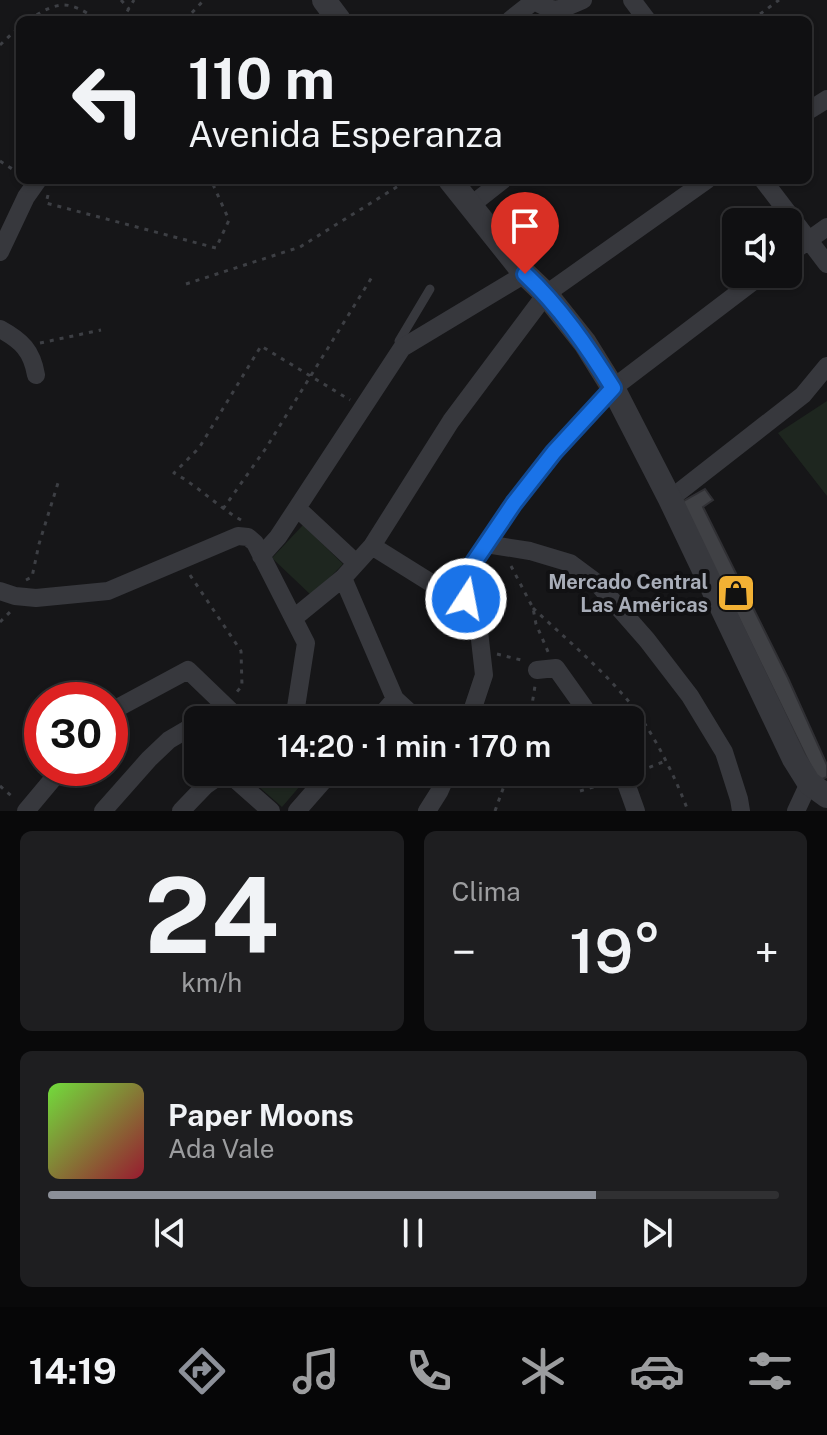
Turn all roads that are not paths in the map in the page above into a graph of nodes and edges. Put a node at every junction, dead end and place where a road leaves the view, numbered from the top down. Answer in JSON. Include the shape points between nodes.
{"nodes":[{"id":1,"x":533,"y":0,"type":"edge"},
{"id":2,"x":583,"y":0,"type":"edge"},
{"id":3,"x":515,"y":16,"type":"edge"},
{"id":4,"x":453,"y":184,"type":"edge"},
{"id":5,"x":498,"y":184,"type":"edge"},
{"id":6,"x":701,"y":184,"type":"edge"},
{"id":7,"x":766,"y":184,"type":"edge"},
{"id":8,"x":44,"y":186,"type":"edge"},
{"id":9,"x":470,"y":206,"type":"junction"},
{"id":10,"x":827,"y":227,"type":"edge"},
{"id":11,"x":809,"y":239,"type":"junction"},
{"id":12,"x":802,"y":244,"type":"edge"},
{"id":13,"x":0,"y":252,"type":"edge"},
{"id":14,"x":827,"y":264,"type":"edge"},
{"id":15,"x":525,"y":274,"type":"junction"},
{"id":16,"x":745,"y":288,"type":"edge"},
{"id":17,"x":430,"y":289,"type":"dead end"},
{"id":18,"x":546,"y":294,"type":"junction"},
{"id":19,"x":0,"y":329,"type":"edge"},
{"id":20,"x":402,"y":348,"type":"junction"},
{"id":21,"x":827,"y":366,"type":"edge"},
{"id":22,"x":36,"y":375,"type":"dead end"},
{"id":23,"x":613,"y":388,"type":"junction"},
{"id":24,"x":670,"y":499,"type":"junction"},
{"id":25,"x":297,"y":508,"type":"junction"},
{"id":26,"x":486,"y":544,"type":"junction"},
{"id":27,"x":372,"y":546,"type":"junction"},
{"id":28,"x":258,"y":550,"type":"junction"},
{"id":29,"x":356,"y":563,"type":"junction"},
{"id":30,"x":343,"y":578,"type":"junction"},
{"id":31,"x":0,"y":591,"type":"edge"},
{"id":32,"x":466,"y":599,"type":"junction"},
{"id":33,"x":294,"y":618,"type":"junction"},
{"id":34,"x":537,"y":670,"type":"dead end"},
{"id":35,"x":395,"y":699,"type":"junction"},
{"id":36,"x":128,"y":702,"type":"edge"},
{"id":37,"x":225,"y":706,"type":"edge"},
{"id":38,"x":296,"y":706,"type":"edge"},
{"id":39,"x":389,"y":706,"type":"edge"},
{"id":40,"x":403,"y":706,"type":"edge"},
{"id":41,"x":474,"y":706,"type":"edge"},
{"id":42,"x":583,"y":706,"type":"edge"},
{"id":43,"x":184,"y":731,"type":"edge"},
{"id":44,"x":47,"y":786,"type":"edge"},
{"id":45,"x":205,"y":786,"type":"edge"},
{"id":46,"x":242,"y":786,"type":"edge"},
{"id":47,"x":319,"y":786,"type":"edge"},
{"id":48,"x":442,"y":786,"type":"edge"},
{"id":49,"x":627,"y":786,"type":"edge"},
{"id":50,"x":818,"y":789,"type":"edge"},
{"id":51,"x":26,"y":811,"type":"edge"},
{"id":52,"x":103,"y":811,"type":"edge"},
{"id":53,"x":181,"y":811,"type":"edge"},
{"id":54,"x":271,"y":811,"type":"edge"},
{"id":55,"x":297,"y":811,"type":"edge"},
{"id":56,"x":427,"y":811,"type":"edge"},
{"id":57,"x":636,"y":811,"type":"edge"},
{"id":58,"x":741,"y":811,"type":"edge"},
{"id":59,"x":796,"y":811,"type":"edge"}],
"edges":[{"from":1,"to":2,"type":"street","via":[[549,10]]},
{"from":1,"to":3,"type":"street"},
{"from":4,"to":9,"type":"street"},
{"from":5,"to":9,"type":"street"},
{"from":6,"to":18,"type":"street"},
{"from":7,"to":11,"type":"street"},
{"from":8,"to":13,"type":"street","via":[[26,197]]},
{"from":9,"to":15,"type":"street"},
{"from":10,"to":11,"type":"street"},
{"from":11,"to":12,"type":"street"},
{"from":11,"to":14,"type":"street"},
{"from":15,"to":18,"type":"street"},
{"from":15,"to":20,"type":"street"},
{"from":16,"to":23,"type":"street"},
{"from":17,"to":20,"type":"lane","via":[[399,341]]},
{"from":18,"to":23,"type":"street"},
{"from":18,"to":27,"type":"street","via":[[451,421]]},
{"from":19,"to":22,"type":"street","via":[[25,346]]},
{"from":20,"to":25,"type":"street"},
{"from":21,"to":24,"type":"street","via":[[803,395]]},
{"from":23,"to":24,"type":"street"},
{"from":23,"to":26,"type":"street","via":[[554,452]]},
{"from":24,"to":50,"type":"street","via":[[794,759]]},
{"from":25,"to":28,"type":"street","via":[[278,537]]},
{"from":25,"to":29,"type":"street"},
{"from":26,"to":32,"type":"street","via":[[468,574]]},
{"from":26,"to":58,"type":"street","via":[[570,563],[597,583],[690,696],[724,752]]},
{"from":27,"to":29,"type":"street"},
{"from":27,"to":32,"type":"street","via":[[452,596]]},
{"from":28,"to":31,"type":"street","via":[[248,537],[238,536],[108,591],[36,598]]},
{"from":28,"to":33,"type":"street"},
{"from":29,"to":30,"type":"street"},
{"from":30,"to":33,"type":"street"},
{"from":30,"to":35,"type":"street"},
{"from":32,"to":41,"type":"street","via":[[479,631],[484,675]]},
{"from":33,"to":38,"type":"street","via":[[306,643]]},
{"from":34,"to":42,"type":"street","via":[[556,668]]},
{"from":35,"to":39,"type":"street"},
{"from":35,"to":40,"type":"street"},
{"from":36,"to":37,"type":"street","via":[[188,670]]},
{"from":43,"to":52,"type":"street","via":[[159,749]]},
{"from":44,"to":51,"type":"street"},
{"from":45,"to":53,"type":"street"},
{"from":46,"to":54,"type":"street"},
{"from":47,"to":55,"type":"street"},
{"from":48,"to":56,"type":"street"},
{"from":49,"to":57,"type":"street"},
{"from":50,"to":59,"type":"street"}]}
